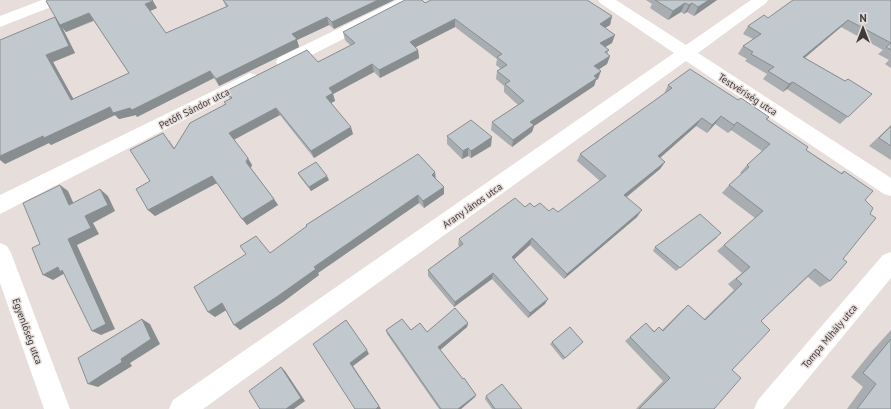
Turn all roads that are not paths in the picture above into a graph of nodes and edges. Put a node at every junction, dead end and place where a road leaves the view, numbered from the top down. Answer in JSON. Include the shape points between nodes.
{"nodes":[{"id":1,"x":56,"y":0,"type":"edge"},
{"id":2,"x":409,"y":0,"type":"edge"},
{"id":3,"x":604,"y":0,"type":"edge"},
{"id":4,"x":761,"y":0,"type":"edge"},
{"id":5,"x":0,"y":22,"type":"edge"},
{"id":6,"x":685,"y":54,"type":"junction"},
{"id":7,"x":891,"y":188,"type":"edge"},
{"id":8,"x":0,"y":205,"type":"edge"},
{"id":9,"x":0,"y":253,"type":"edge"},
{"id":10,"x":891,"y":262,"type":"edge"},
{"id":11,"x":57,"y":409,"type":"edge"},
{"id":12,"x":182,"y":409,"type":"edge"},
{"id":13,"x":767,"y":409,"type":"edge"}],
"edges":[{"from":1,"to":5,"type":"street"},
{"from":2,"to":8,"type":"street","name":"Petőfi Sándor utca"},
{"from":3,"to":6,"type":"street","name":"Testvériség utca"},
{"from":4,"to":6,"type":"street","name":"Arany János utca"},
{"from":6,"to":7,"type":"street","name":"Testvériség utca"},
{"from":6,"to":12,"type":"street","name":"Arany János utca"},
{"from":9,"to":11,"type":"street","name":"Egyenlőség utca"},
{"from":10,"to":13,"type":"street","name":"Tompa Mihály utca"}]}
